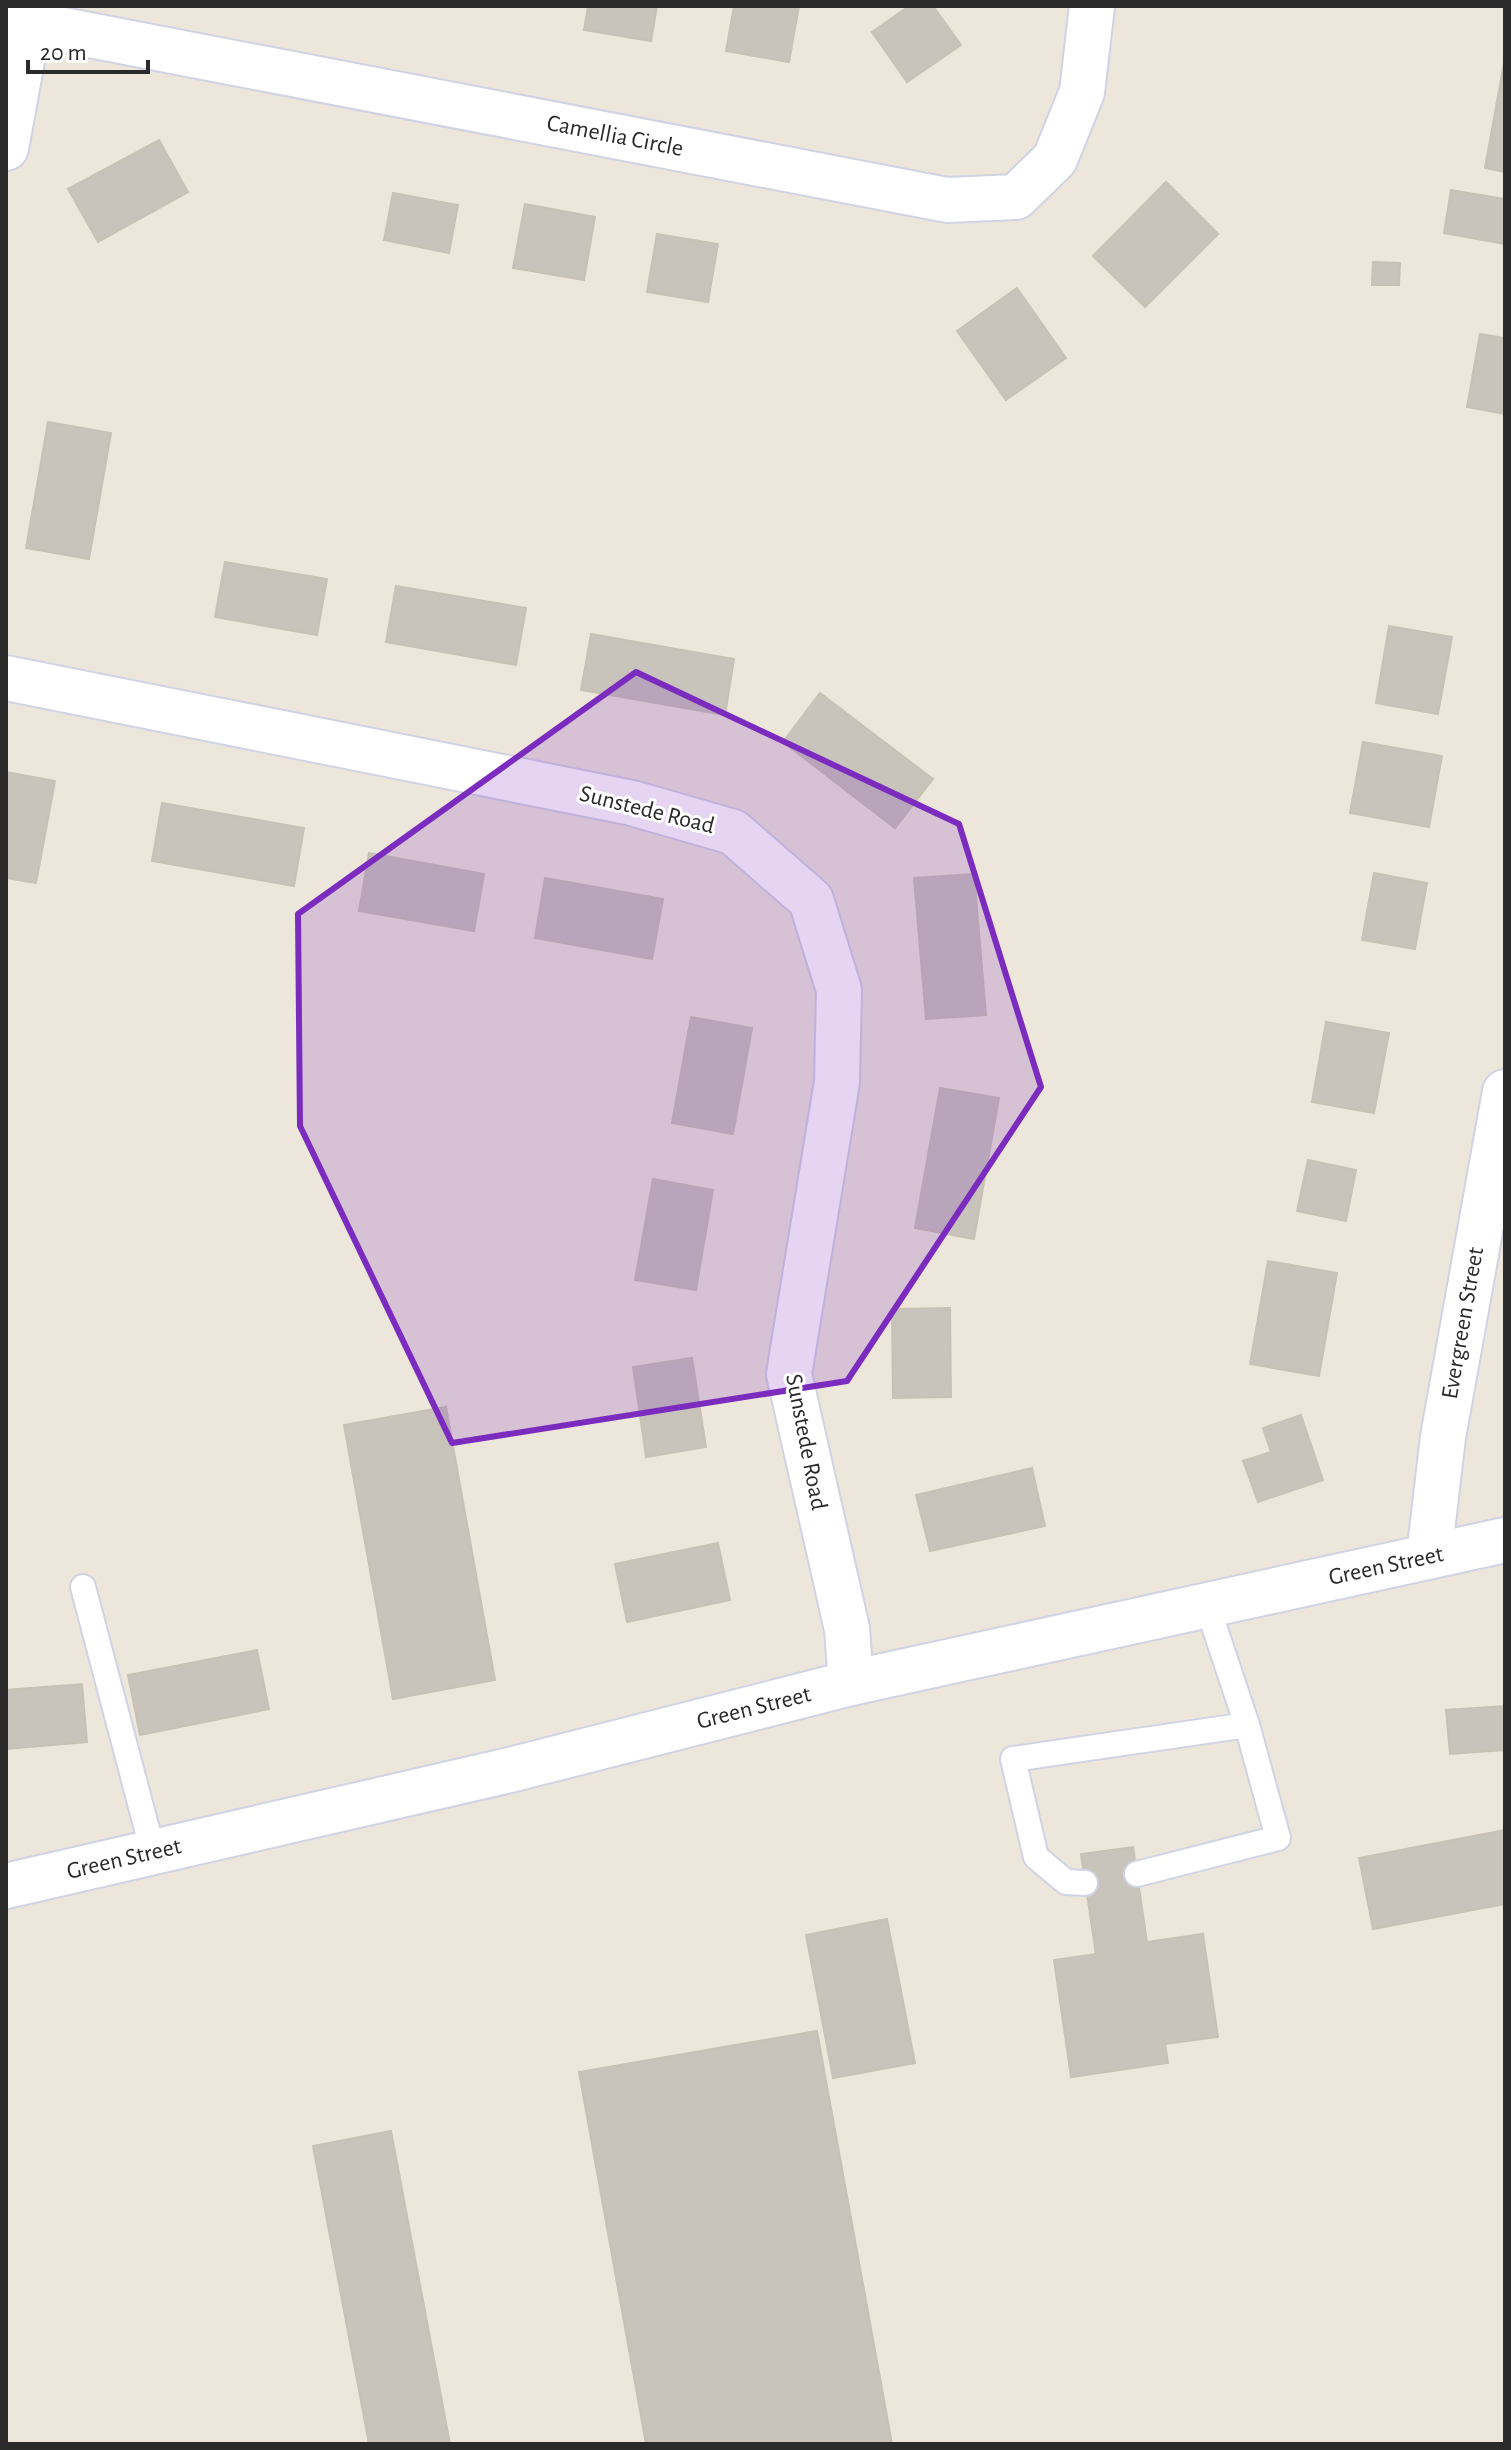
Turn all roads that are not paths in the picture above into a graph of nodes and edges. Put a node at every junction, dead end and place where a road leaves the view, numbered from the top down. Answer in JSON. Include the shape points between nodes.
{"nodes":[{"id":1,"x":1092,"y":6,"type":"edge"},
{"id":2,"x":22,"y":16,"type":"edge"},
{"id":3,"x":6,"y":148,"type":"edge"},
{"id":4,"x":6,"y":678,"type":"edge"},
{"id":5,"x":1505,"y":1092,"type":"edge"},
{"id":6,"x":1505,"y":1540,"type":"edge"},
{"id":7,"x":1429,"y":1556,"type":"junction"},
{"id":8,"x":83,"y":1587,"type":"dead end"},
{"id":9,"x":1207,"y":1605,"type":"junction"},
{"id":10,"x":851,"y":1683,"type":"junction"},
{"id":11,"x":1247,"y":1725,"type":"junction"},
{"id":12,"x":153,"y":1852,"type":"junction"},
{"id":13,"x":1137,"y":1874,"type":"dead end"},
{"id":14,"x":1085,"y":1883,"type":"dead end"},
{"id":15,"x":6,"y":1886,"type":"edge"}],
"edges":[{"from":1,"to":2,"type":"street","name":"Camellia Circle","via":[[1082,92],[1055,159],[1016,197],[947,200]]},
{"from":2,"to":3,"type":"street"},
{"from":4,"to":10,"type":"street","name":"Sunstede Road","via":[[632,803],[733,832],[811,900],[839,990],[837,1082],[789,1374],[847,1629]]},
{"from":5,"to":7,"type":"street","name":"Evergreen Street","via":[[1443,1437]]},
{"from":6,"to":7,"type":"street","name":"Green Street"},
{"from":7,"to":9,"type":"street","name":"Green Street"},
{"from":8,"to":12,"type":"lane"},
{"from":9,"to":10,"type":"street","name":"Green Street"},
{"from":9,"to":11,"type":"lane"},
{"from":10,"to":12,"type":"street","name":"Green Street","via":[[510,1770]]},
{"from":11,"to":13,"type":"lane","via":[[1278,1838]]},
{"from":11,"to":14,"type":"lane","via":[[1013,1759],[1036,1857],[1066,1882]]},
{"from":12,"to":15,"type":"street","name":"Green Street"}]}
